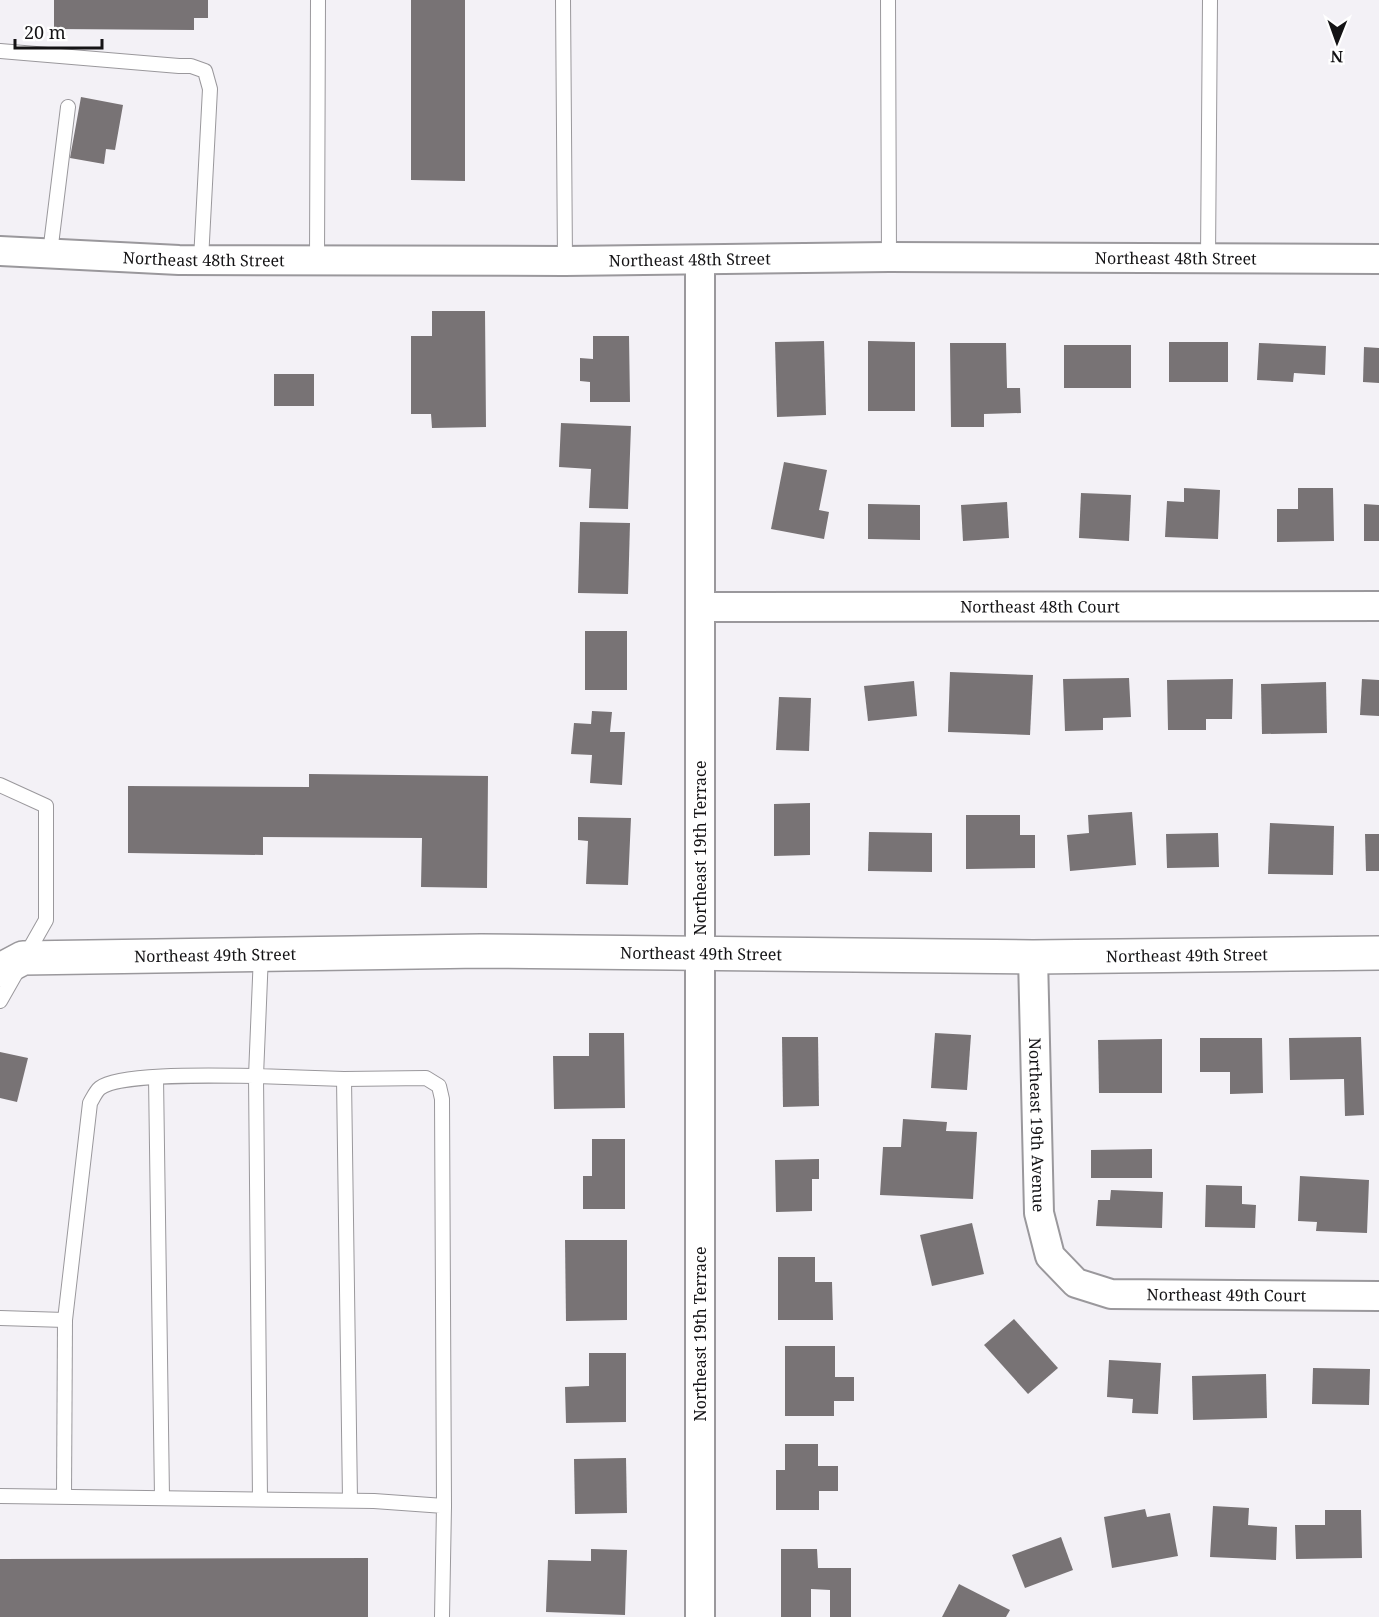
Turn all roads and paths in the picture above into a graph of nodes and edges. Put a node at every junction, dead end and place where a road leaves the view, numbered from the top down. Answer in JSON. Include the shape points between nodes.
{"nodes":[{"id":1,"x":318,"y":0,"type":"edge"},
{"id":2,"x":563,"y":0,"type":"edge"},
{"id":3,"x":888,"y":0,"type":"edge"},
{"id":4,"x":1210,"y":0,"type":"edge"},
{"id":5,"x":0,"y":51,"type":"edge"},
{"id":6,"x":68,"y":107,"type":"dead end"},
{"id":7,"x":0,"y":250,"type":"edge"},
{"id":8,"x":50,"y":253,"type":"junction"},
{"id":9,"x":889,"y":257,"type":"junction"},
{"id":10,"x":1208,"y":258,"type":"junction"},
{"id":11,"x":1379,"y":258,"type":"edge"},
{"id":12,"x":201,"y":260,"type":"junction"},
{"id":13,"x":317,"y":260,"type":"junction"},
{"id":14,"x":700,"y":260,"type":"junction"},
{"id":15,"x":565,"y":261,"type":"junction"},
{"id":16,"x":1379,"y":606,"type":"edge"},
{"id":17,"x":701,"y":608,"type":"junction"},
{"id":18,"x":0,"y":785,"type":"edge"},
{"id":19,"x":1379,"y":953,"type":"edge"},
{"id":20,"x":261,"y":954,"type":"junction"},
{"id":21,"x":699,"y":954,"type":"junction"},
{"id":22,"x":8,"y":957,"type":"edge"},
{"id":23,"x":1034,"y":957,"type":"junction"},
{"id":24,"x":0,"y":1001,"type":"edge"},
{"id":25,"x":256,"y":1076,"type":"junction"},
{"id":26,"x":156,"y":1077,"type":"junction"},
{"id":27,"x":344,"y":1079,"type":"junction"},
{"id":28,"x":1076,"y":1283,"type":"joint"},
{"id":29,"x":1379,"y":1296,"type":"edge"},
{"id":30,"x":0,"y":1318,"type":"edge"},
{"id":31,"x":65,"y":1320,"type":"junction"},
{"id":32,"x":0,"y":1496,"type":"edge"},
{"id":33,"x":64,"y":1496,"type":"junction"},
{"id":34,"x":162,"y":1497,"type":"junction"},
{"id":35,"x":260,"y":1499,"type":"junction"},
{"id":36,"x":350,"y":1500,"type":"junction"},
{"id":37,"x":444,"y":1506,"type":"junction"},
{"id":38,"x":442,"y":1617,"type":"edge"},
{"id":39,"x":700,"y":1617,"type":"edge"}],
"edges":[{"from":1,"to":13,"type":"lane"},
{"from":2,"to":15,"type":"lane"},
{"from":3,"to":9,"type":"lane"},
{"from":4,"to":10,"type":"lane"},
{"from":5,"to":12,"type":"lane","via":[[191,66],[205,71],[210,88]]},
{"from":6,"to":8,"type":"lane"},
{"from":7,"to":8,"type":"street","name":"Northeast 48th Street"},
{"from":8,"to":12,"type":"street","name":"Northeast 48th Street"},
{"from":9,"to":10,"type":"street","name":"Northeast 48th Street"},
{"from":9,"to":14,"type":"street","name":"Northeast 48th Street"},
{"from":10,"to":11,"type":"street","name":"Northeast 48th Street"},
{"from":12,"to":13,"type":"street","name":"Northeast 48th Street"},
{"from":13,"to":15,"type":"street","name":"Northeast 48th Street"},
{"from":14,"to":15,"type":"street","name":"Northeast 48th Street"},
{"from":14,"to":17,"type":"street","name":"Northeast 19th Terrace"},
{"from":16,"to":17,"type":"street","name":"Northeast 48th Court"},
{"from":17,"to":21,"type":"street","name":"Northeast 19th Terrace"},
{"from":18,"to":22,"type":"lane","via":[[46,806],[46,920]]},
{"from":19,"to":23,"type":"street","name":"Northeast 49th Street"},
{"from":20,"to":21,"type":"street","name":"Northeast 49th Street"},
{"from":20,"to":22,"type":"street","name":"Northeast 49th Street"},
{"from":20,"to":25,"type":"lane"},
{"from":21,"to":23,"type":"street","name":"Northeast 49th Street"},
{"from":21,"to":39,"type":"street","name":"Northeast 19th Terrace"},
{"from":22,"to":24,"type":"lane"},
{"from":23,"to":28,"type":"street","name":"Northeast 19th Avenue","via":[[1039,1213],[1050,1256]]},
{"from":25,"to":26,"type":"lane"},
{"from":25,"to":27,"type":"lane"},
{"from":25,"to":35,"type":"lane"},
{"from":26,"to":31,"type":"lane","via":[[113,1082],[100,1088],[90,1103]]},
{"from":26,"to":34,"type":"lane"},
{"from":27,"to":36,"type":"lane"},
{"from":27,"to":37,"type":"lane","via":[[426,1078],[439,1086]]},
{"from":28,"to":29,"type":"street","name":"Northeast 49th Court","via":[[1111,1294]]},
{"from":30,"to":31,"type":"lane"},
{"from":31,"to":33,"type":"lane"},
{"from":32,"to":33,"type":"lane"},
{"from":33,"to":34,"type":"lane"},
{"from":34,"to":35,"type":"lane"},
{"from":35,"to":36,"type":"lane"},
{"from":36,"to":37,"type":"lane"},
{"from":37,"to":38,"type":"lane"}]}
